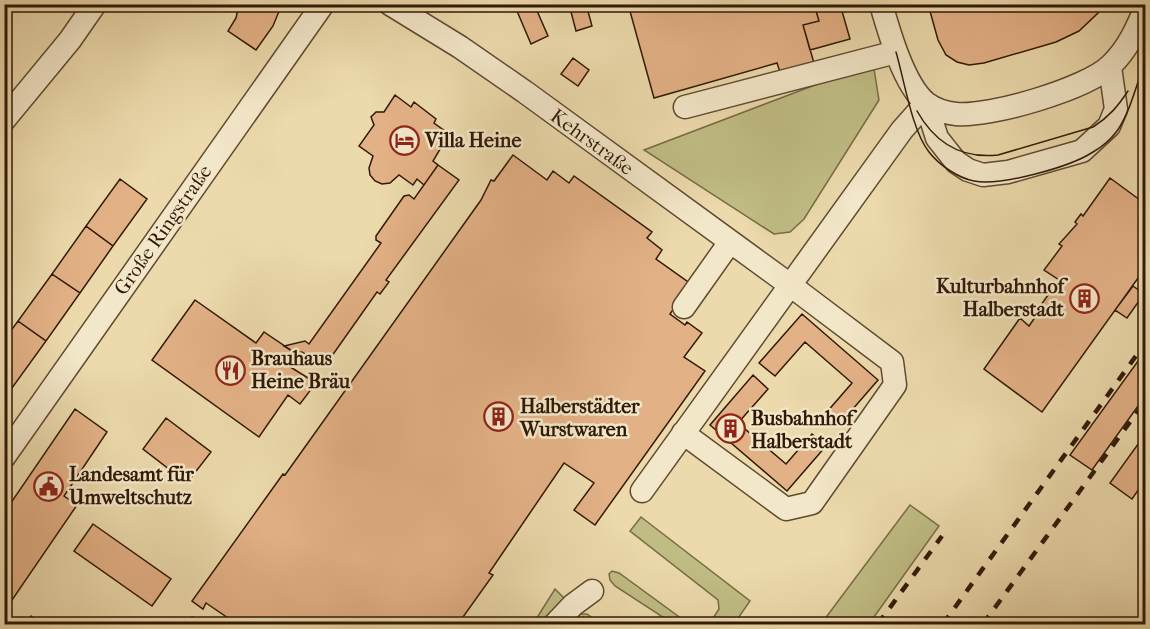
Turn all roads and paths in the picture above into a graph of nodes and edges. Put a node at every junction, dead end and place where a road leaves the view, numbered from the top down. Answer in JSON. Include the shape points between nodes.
{"nodes":[{"id":1,"x":95,"y":4,"type":"edge"},
{"id":2,"x":323,"y":4,"type":"edge"},
{"id":3,"x":390,"y":4,"type":"edge"},
{"id":4,"x":881,"y":4,"type":"edge"},
{"id":5,"x":1146,"y":7,"type":"edge"},
{"id":6,"x":896,"y":52,"type":"junction"},
{"id":7,"x":1110,"y":67,"type":"junction"},
{"id":8,"x":926,"y":103,"type":"junction"},
{"id":9,"x":685,"y":107,"type":"dead end"},
{"id":10,"x":4,"y":120,"type":"edge"},
{"id":11,"x":730,"y":242,"type":"junction"},
{"id":12,"x":790,"y":285,"type":"junction"},
{"id":13,"x":684,"y":307,"type":"dead end"},
{"id":14,"x":683,"y":433,"type":"junction"},
{"id":15,"x":4,"y":457,"type":"edge"},
{"id":16,"x":642,"y":491,"type":"dead end"},
{"id":17,"x":592,"y":591,"type":"dead end"},
{"id":18,"x":555,"y":624,"type":"edge"}],
"edges":[{"from":1,"to":10,"type":"street"},
{"from":2,"to":15,"type":"street","name":"Große Ringstraße"},
{"from":3,"to":11,"type":"street","name":"Kehrstraße","via":[[460,46]]},
{"from":4,"to":6,"type":"street"},
{"from":5,"to":7,"type":"street","via":[[1130,41]]},
{"from":6,"to":8,"type":"street","via":[[906,75]]},
{"from":6,"to":9,"type":"street"},
{"from":7,"to":8,"type":"street","via":[[1060,92],[982,112],[955,114]]},
{"from":7,"to":8,"type":"street","via":[[1116,109],[1109,126],[1082,151],[994,175],[968,170],[956,162],[937,138]]},
{"from":8,"to":12,"type":"street","via":[[902,130]]},
{"from":11,"to":12,"type":"street","name":"Kehrstraße"},
{"from":11,"to":13,"type":"street"},
{"from":12,"to":14,"type":"street"},
{"from":12,"to":14,"type":"street","name":"Kehrstraße","via":[[892,362],[895,385],[854,447],[812,503],[786,509]]},
{"from":14,"to":16,"type":"street"},
{"from":17,"to":18,"type":"street"}]}
